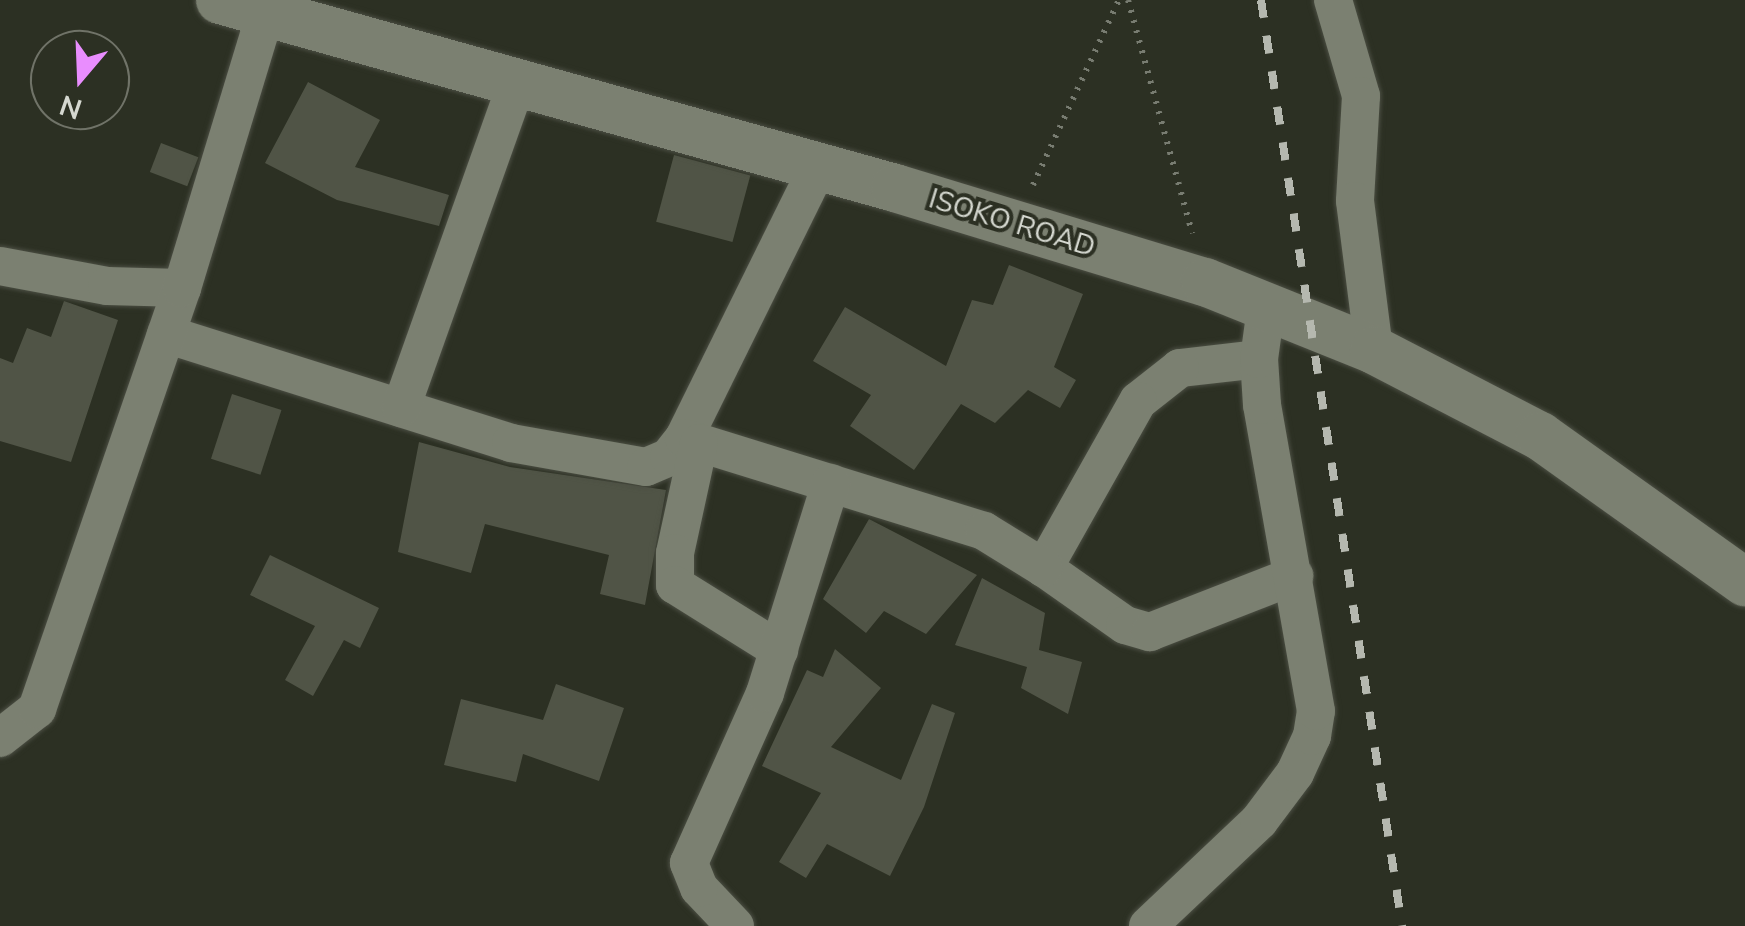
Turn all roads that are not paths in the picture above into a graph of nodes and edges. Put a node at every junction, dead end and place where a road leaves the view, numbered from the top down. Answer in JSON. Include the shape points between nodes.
{"nodes":[{"id":1,"x":220,"y":0,"type":"edge"},
{"id":2,"x":1333,"y":0,"type":"edge"},
{"id":3,"x":265,"y":14,"type":"junction"},
{"id":4,"x":516,"y":86,"type":"junction"},
{"id":5,"x":817,"y":169,"type":"junction"},
{"id":6,"x":0,"y":266,"type":"edge"},
{"id":7,"x":182,"y":288,"type":"junction"},
{"id":8,"x":1266,"y":308,"type":"junction"},
{"id":9,"x":166,"y":334,"type":"junction"},
{"id":10,"x":1374,"y":350,"type":"junction"},
{"id":11,"x":1259,"y":359,"type":"junction"},
{"id":12,"x":402,"y":408,"type":"junction"},
{"id":13,"x":692,"y":441,"type":"junction"},
{"id":14,"x":831,"y":482,"type":"junction"},
{"id":15,"x":1044,"y":568,"type":"junction"},
{"id":16,"x":1294,"y":576,"type":"junction"},
{"id":17,"x":1745,"y":582,"type":"edge"},
{"id":18,"x":778,"y":650,"type":"junction"},
{"id":19,"x":0,"y":738,"type":"edge"},
{"id":20,"x":735,"y":926,"type":"edge"},
{"id":21,"x":1148,"y":926,"type":"edge"}],
"edges":[{"from":1,"to":3,"type":"street","name":"ISOKO ROAD"},
{"from":2,"to":10,"type":"street","via":[[1361,96],[1355,201]]},
{"from":3,"to":4,"type":"street","name":"ISOKO ROAD"},
{"from":3,"to":7,"type":"street"},
{"from":4,"to":5,"type":"street","name":"ISOKO ROAD"},
{"from":4,"to":12,"type":"street"},
{"from":5,"to":8,"type":"street","name":"ISOKO ROAD","via":[[1014,222]]},
{"from":5,"to":13,"type":"street"},
{"from":6,"to":7,"type":"street","via":[[106,286]]},
{"from":7,"to":9,"type":"street"},
{"from":8,"to":10,"type":"street","name":"ISOKO ROAD"},
{"from":8,"to":11,"type":"street"},
{"from":9,"to":12,"type":"street"},
{"from":9,"to":19,"type":"street","via":[[36,709]]},
{"from":10,"to":17,"type":"street","name":"ISOKO ROAD","via":[[1540,436]]},
{"from":11,"to":15,"type":"street","via":[[1180,368],[1138,401]]},
{"from":11,"to":16,"type":"street"},
{"from":12,"to":13,"type":"street","via":[[604,464],[646,467]]},
{"from":13,"to":14,"type":"street"},
{"from":13,"to":18,"type":"street","via":[[675,586]]},
{"from":14,"to":15,"type":"street","via":[[984,531]]},
{"from":14,"to":18,"type":"street"},
{"from":15,"to":16,"type":"street","via":[[1125,625],[1150,632]]},
{"from":16,"to":21,"type":"street","via":[[1316,711],[1312,736],[1295,773],[1259,820]]},
{"from":18,"to":20,"type":"street","via":[[745,746],[689,863],[699,888]]}]}
